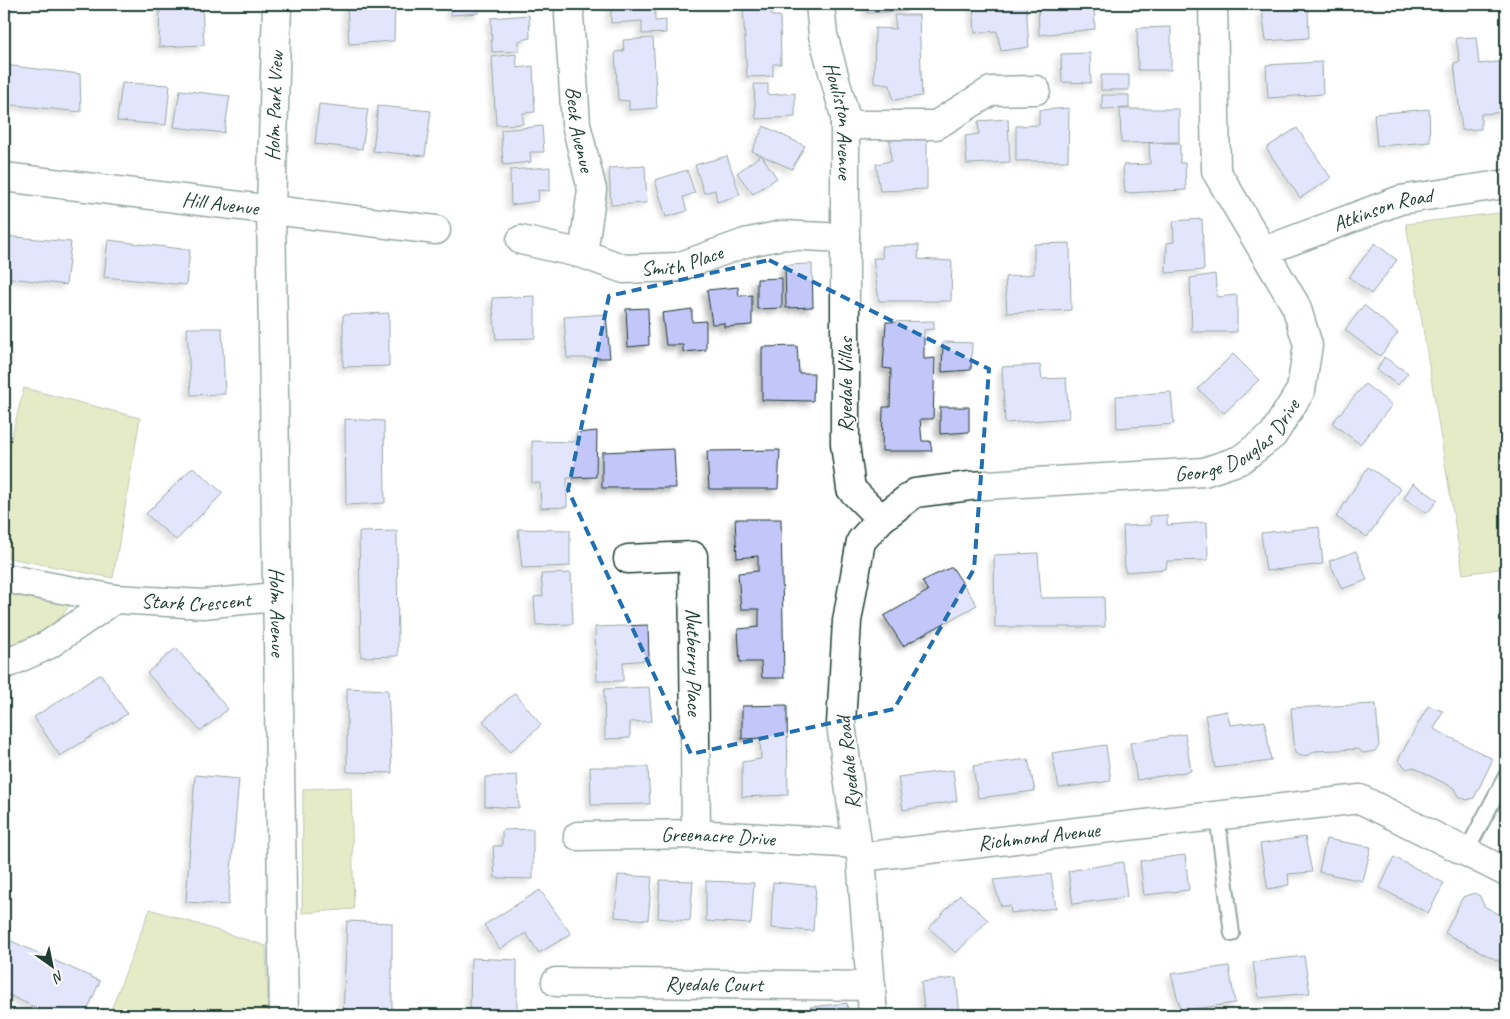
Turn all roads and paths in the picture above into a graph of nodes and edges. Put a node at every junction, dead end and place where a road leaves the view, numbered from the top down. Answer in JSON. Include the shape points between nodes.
{"nodes":[{"id":1,"x":278,"y":4,"type":"edge"},
{"id":2,"x":570,"y":4,"type":"edge"},
{"id":3,"x":820,"y":4,"type":"edge"},
{"id":4,"x":1214,"y":4,"type":"edge"},
{"id":5,"x":1036,"y":90,"type":"dead end"},
{"id":6,"x":845,"y":125,"type":"junction"},
{"id":7,"x":4,"y":177,"type":"edge"},
{"id":8,"x":1506,"y":184,"type":"edge"},
{"id":9,"x":271,"y":209,"type":"junction"},
{"id":10,"x":436,"y":230,"type":"dead end"},
{"id":11,"x":845,"y":238,"type":"junction"},
{"id":12,"x":521,"y":240,"type":"dead end"},
{"id":13,"x":1264,"y":251,"type":"junction"},
{"id":14,"x":583,"y":254,"type":"junction"},
{"id":15,"x":881,"y":519,"type":"junction"},
{"id":16,"x":628,"y":559,"type":"dead end"},
{"id":17,"x":4,"y":578,"type":"edge"},
{"id":18,"x":276,"y":597,"type":"junction"},
{"id":19,"x":115,"y":599,"type":"junction"},
{"id":20,"x":4,"y":665,"type":"edge"},
{"id":21,"x":1506,"y":776,"type":"edge"},
{"id":22,"x":1217,"y":814,"type":"junction"},
{"id":23,"x":696,"y":834,"type":"junction"},
{"id":24,"x":578,"y":836,"type":"dead end"},
{"id":25,"x":859,"y":850,"type":"junction"},
{"id":26,"x":1466,"y":852,"type":"junction"},
{"id":27,"x":1506,"y":872,"type":"edge"},
{"id":28,"x":1232,"y":934,"type":"dead end"},
{"id":29,"x":556,"y":982,"type":"dead end"},
{"id":30,"x":870,"y":986,"type":"junction"},
{"id":31,"x":284,"y":1015,"type":"edge"},
{"id":32,"x":873,"y":1015,"type":"edge"}],
"edges":[{"from":1,"to":9,"type":"street","name":"Holm Park View"},
{"from":2,"to":14,"type":"street","name":"Beck Avenue","via":[[576,124],[592,190]]},
{"from":3,"to":6,"type":"street","name":"Houliston Avenue","via":[[823,34]]},
{"from":4,"to":13,"type":"street","name":"George Douglas Drive","via":[[1216,170]]},
{"from":5,"to":6,"type":"street","via":[[991,91],[936,125]]},
{"from":6,"to":11,"type":"street","name":"Houliston Avenue"},
{"from":7,"to":9,"type":"street","name":"Hill Avenue"},
{"from":8,"to":13,"type":"street","name":"Atkinson Road","via":[[1400,200]]},
{"from":9,"to":10,"type":"street","name":"Hill Avenue"},
{"from":9,"to":18,"type":"street","name":"Holm Avenue"},
{"from":11,"to":14,"type":"street","name":"Smith Place","via":[[782,236],[745,243],[678,267],[624,269]]},
{"from":11,"to":15,"type":"street","name":"Ryedale Villas","via":[[846,453],[851,489]]},
{"from":12,"to":14,"type":"street","name":"Smith Place"},
{"from":13,"to":15,"type":"street","name":"George Douglas Drive","via":[[1296,306],[1308,345],[1302,390],[1273,435],[1240,460],[1204,472],[970,486],[916,493]]},
{"from":15,"to":25,"type":"street","name":"Ryedale Road","via":[[861,541],[847,621],[840,724]]},
{"from":16,"to":23,"type":"street","name":"Nutberry Place","via":[[693,556]]},
{"from":17,"to":19,"type":"street","name":"Stark Crescent"},
{"from":18,"to":19,"type":"street","name":"Stark Crescent","via":[[203,604]]},
{"from":18,"to":31,"type":"street","name":"Holm Avenue"},
{"from":19,"to":20,"type":"street","name":"Stark Crescent","via":[[48,645]]},
{"from":21,"to":26,"type":"lane"},
{"from":22,"to":25,"type":"street","name":"Richmond Avenue"},
{"from":22,"to":26,"type":"street","name":"Richmond Avenue","via":[[1360,799]]},
{"from":22,"to":28,"type":"lane"},
{"from":23,"to":24,"type":"street","name":"Greenacre Drive"},
{"from":23,"to":25,"type":"street","name":"Greenacre Drive"},
{"from":25,"to":30,"type":"street","name":"Ryedale Road"},
{"from":26,"to":27,"type":"street","name":"Richmond Avenue"},
{"from":29,"to":30,"type":"street","name":"Ryedale Court"},
{"from":30,"to":32,"type":"street","name":"Ryedale Road"}]}
